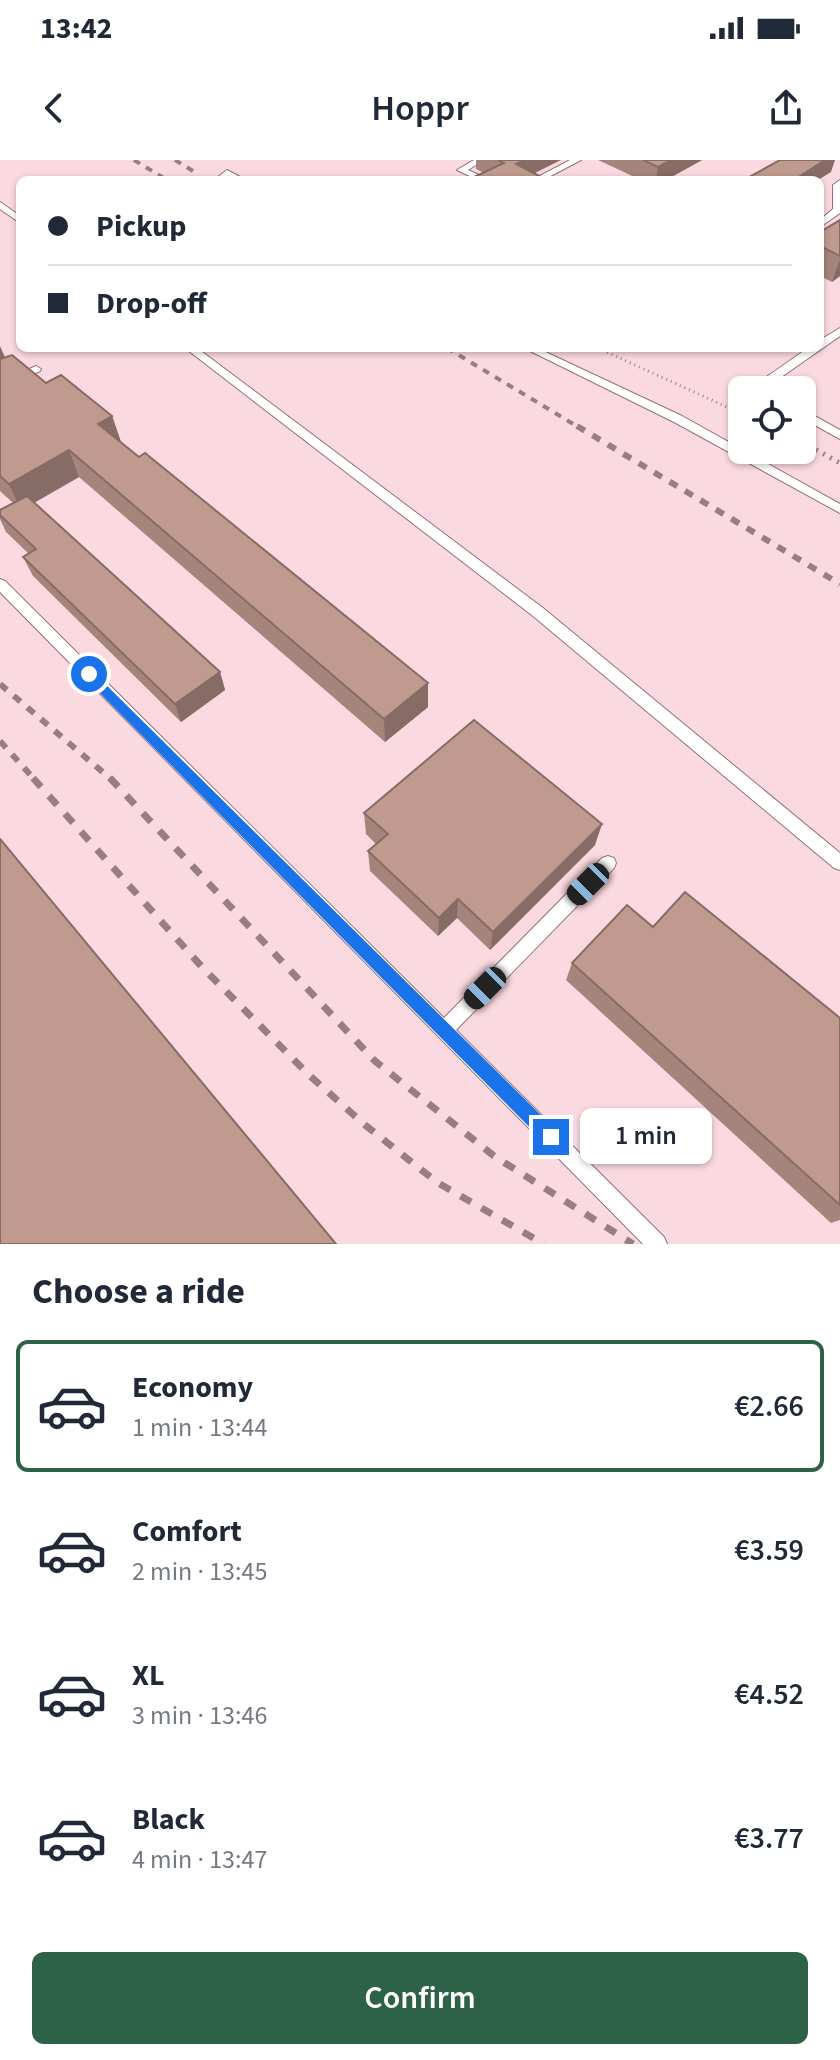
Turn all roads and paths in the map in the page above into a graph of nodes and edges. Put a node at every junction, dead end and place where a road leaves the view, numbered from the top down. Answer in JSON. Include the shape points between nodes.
{"nodes":[{"id":1,"x":480,"y":160,"type":"edge"},
{"id":2,"x":577,"y":160,"type":"edge"},
{"id":3,"x":476,"y":176,"type":"edge"},
{"id":4,"x":544,"y":176,"type":"edge"},
{"id":5,"x":840,"y":183,"type":"edge"},
{"id":6,"x":824,"y":221,"type":"edge"},
{"id":7,"x":195,"y":352,"type":"edge"},
{"id":8,"x":537,"y":352,"type":"edge"},
{"id":9,"x":607,"y":352,"type":"edge"},
{"id":10,"x":809,"y":352,"type":"edge"},
{"id":11,"x":36,"y":369,"type":"dead end"},
{"id":12,"x":775,"y":376,"type":"edge"},
{"id":13,"x":0,"y":386,"type":"edge"},
{"id":14,"x":728,"y":408,"type":"edge"},
{"id":15,"x":816,"y":421,"type":"edge"},
{"id":16,"x":840,"y":435,"type":"edge"},
{"id":17,"x":816,"y":450,"type":"edge"},
{"id":18,"x":840,"y":463,"type":"edge"},
{"id":19,"x":840,"y":509,"type":"edge"},
{"id":20,"x":0,"y":584,"type":"edge"},
{"id":21,"x":608,"y":863,"type":"dead end"},
{"id":22,"x":840,"y":863,"type":"edge"},
{"id":23,"x":444,"y":1030,"type":"junction"},
{"id":24,"x":657,"y":1244,"type":"edge"}],
"edges":[{"from":1,"to":3,"type":"lane","via":[[461,170]]},
{"from":2,"to":4,"type":"lane"},
{"from":5,"to":6,"type":"lane","via":[[838,210]]},
{"from":7,"to":22,"type":"lane","via":[[538,612]]},
{"from":8,"to":19,"type":"lane","via":[[678,419]]},
{"from":9,"to":14,"type":"path"},
{"from":10,"to":12,"type":"lane"},
{"from":11,"to":13,"type":"lane"},
{"from":15,"to":16,"type":"lane"},
{"from":17,"to":18,"type":"path"},
{"from":20,"to":23,"type":"lane"},
{"from":21,"to":23,"type":"lane"},
{"from":23,"to":24,"type":"lane"}]}
